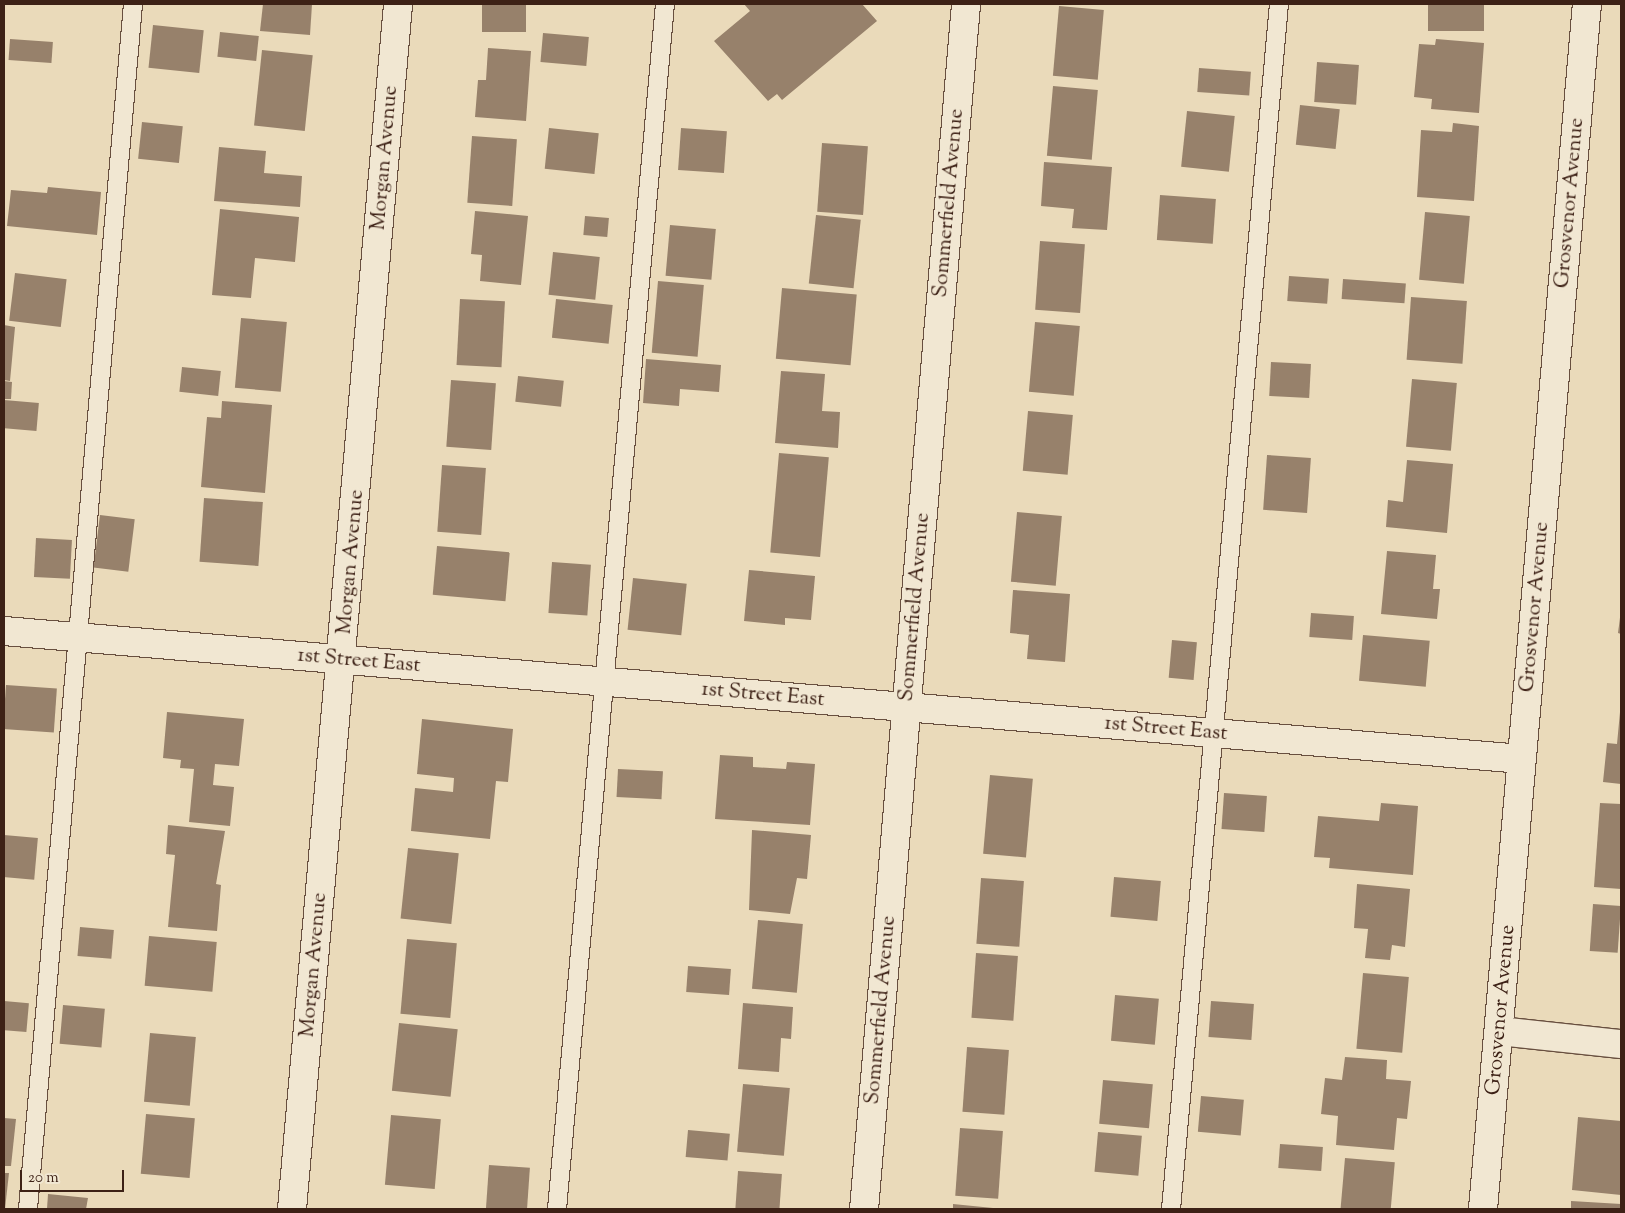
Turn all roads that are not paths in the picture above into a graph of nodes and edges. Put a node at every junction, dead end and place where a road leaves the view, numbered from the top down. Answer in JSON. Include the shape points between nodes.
{"nodes":[{"id":1,"x":133,"y":4,"type":"edge"},
{"id":2,"x":398,"y":4,"type":"edge"},
{"id":3,"x":665,"y":4,"type":"edge"},
{"id":4,"x":966,"y":4,"type":"edge"},
{"id":5,"x":1279,"y":4,"type":"edge"},
{"id":6,"x":1588,"y":4,"type":"edge"},
{"id":7,"x":4,"y":631,"type":"edge"},
{"id":8,"x":80,"y":637,"type":"junction"},
{"id":9,"x":342,"y":659,"type":"junction"},
{"id":10,"x":603,"y":681,"type":"junction"},
{"id":11,"x":907,"y":707,"type":"junction"},
{"id":12,"x":1211,"y":732,"type":"junction"},
{"id":13,"x":1522,"y":759,"type":"junction"},
{"id":14,"x":1499,"y":1032,"type":"junction"},
{"id":15,"x":1621,"y":1044,"type":"edge"},
{"id":16,"x":28,"y":1209,"type":"edge"},
{"id":17,"x":292,"y":1209,"type":"edge"},
{"id":18,"x":557,"y":1209,"type":"edge"},
{"id":19,"x":864,"y":1209,"type":"edge"},
{"id":20,"x":1171,"y":1209,"type":"edge"},
{"id":21,"x":1483,"y":1209,"type":"edge"}],
"edges":[{"from":1,"to":8,"type":"lane"},
{"from":2,"to":9,"type":"street","name":"Morgan Avenue"},
{"from":3,"to":10,"type":"lane"},
{"from":4,"to":11,"type":"street","name":"Sommerfield Avenue"},
{"from":5,"to":12,"type":"lane"},
{"from":6,"to":13,"type":"street","name":"Grosvenor Avenue"},
{"from":7,"to":8,"type":"street","name":"1st Street East"},
{"from":8,"to":9,"type":"street","name":"1st Street East"},
{"from":8,"to":16,"type":"lane"},
{"from":9,"to":10,"type":"street","name":"1st Street East"},
{"from":9,"to":17,"type":"street","name":"Morgan Avenue"},
{"from":10,"to":11,"type":"street","name":"1st Street East"},
{"from":10,"to":18,"type":"lane"},
{"from":11,"to":12,"type":"street","name":"1st Street East"},
{"from":11,"to":19,"type":"street","name":"Sommerfield Avenue"},
{"from":12,"to":13,"type":"street","name":"1st Street East"},
{"from":12,"to":20,"type":"lane"},
{"from":13,"to":14,"type":"street","name":"Grosvenor Avenue"},
{"from":14,"to":15,"type":"street"},
{"from":14,"to":21,"type":"street","name":"Grosvenor Avenue"}]}
